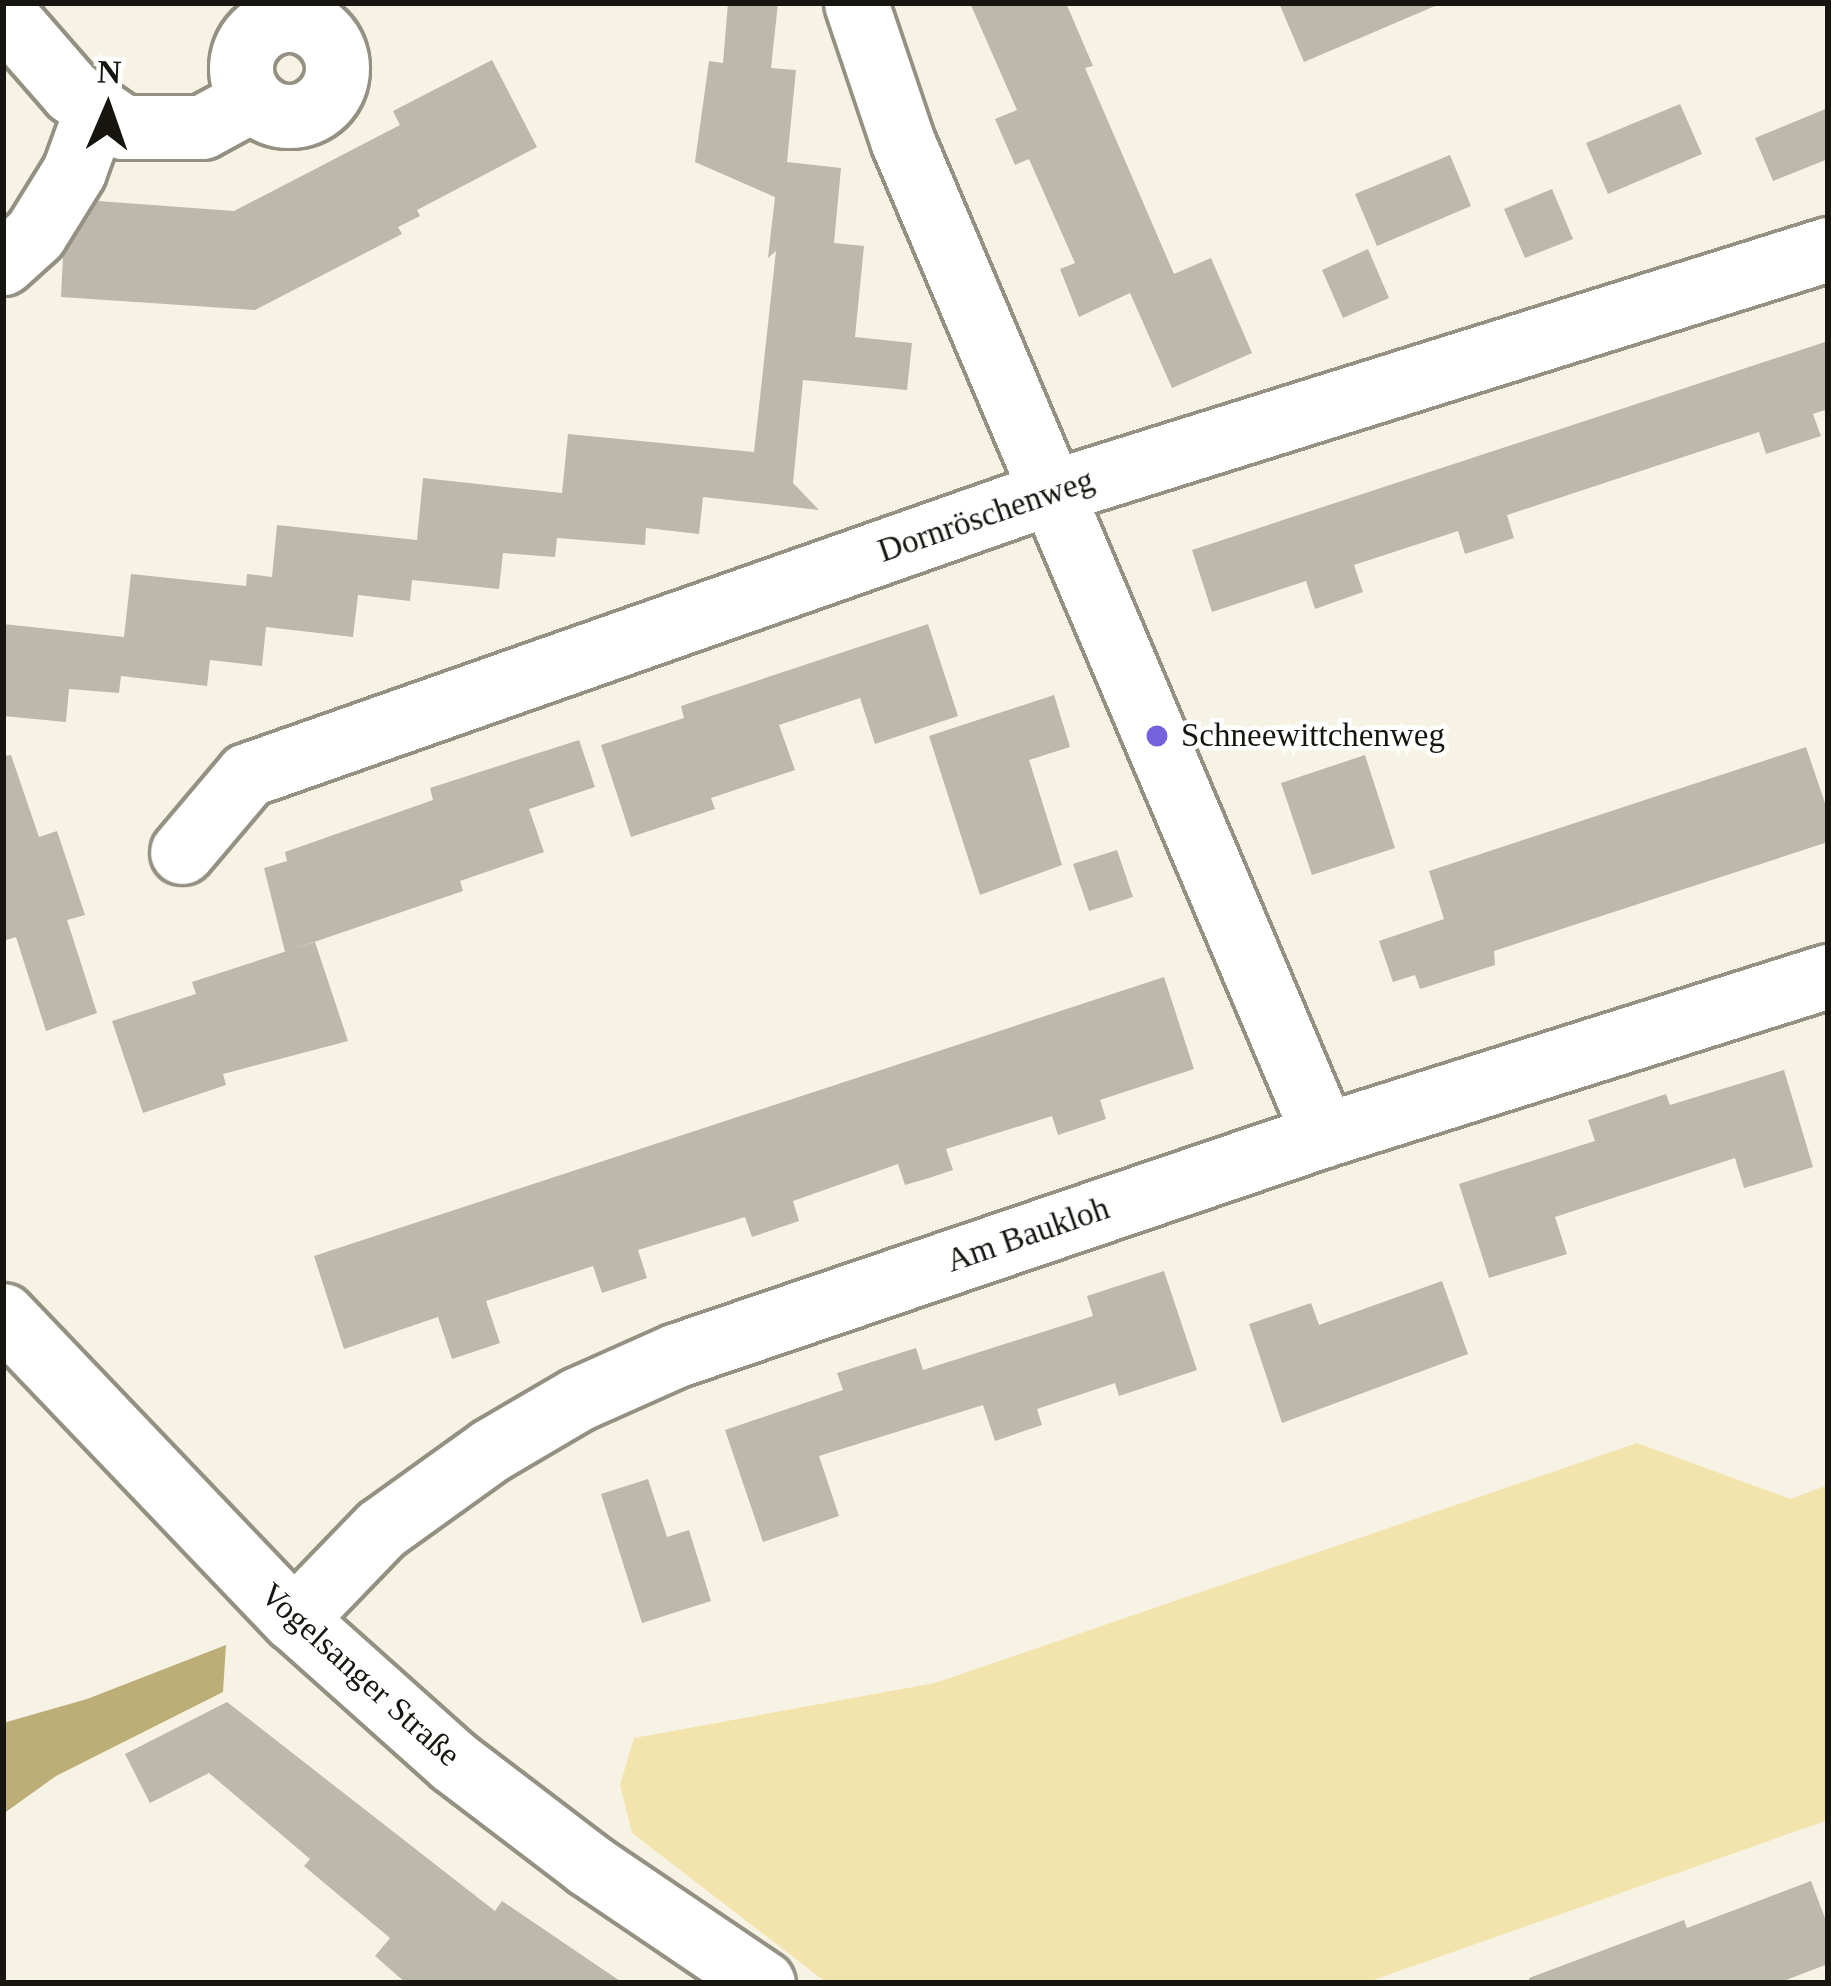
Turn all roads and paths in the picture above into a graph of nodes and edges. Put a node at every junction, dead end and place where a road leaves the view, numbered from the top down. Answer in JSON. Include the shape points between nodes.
{"nodes":[{"id":1,"x":856,"y":3,"type":"edge"},
{"id":2,"x":3,"y":13,"type":"edge"},
{"id":3,"x":252,"y":100,"type":"dead end"},
{"id":4,"x":95,"y":113,"type":"junction"},
{"id":5,"x":1828,"y":249,"type":"edge"},
{"id":6,"x":3,"y":263,"type":"edge"},
{"id":7,"x":1055,"y":490,"type":"junction"},
{"id":8,"x":182,"y":852,"type":"dead end"},
{"id":9,"x":1828,"y":976,"type":"edge"},
{"id":10,"x":1324,"y":1136,"type":"junction"},
{"id":11,"x":3,"y":1315,"type":"edge"},
{"id":12,"x":294,"y":1619,"type":"junction"},
{"id":13,"x":763,"y":1983,"type":"edge"}],
"edges":[{"from":1,"to":7,"type":"street","via":[[902,140]]},
{"from":2,"to":4,"type":"street"},
{"from":3,"to":4,"type":"street","via":[[202,127],[169,131],[122,128]]},
{"from":4,"to":6,"type":"street","via":[[74,171],[35,234]]},
{"from":5,"to":7,"type":"street","name":"Dornröschenweg"},
{"from":7,"to":8,"type":"street","name":"Dornröschenweg","via":[[247,776]]},
{"from":7,"to":10,"type":"street"},
{"from":9,"to":10,"type":"street","name":"Am Baukloh"},
{"from":10,"to":12,"type":"street","name":"Am Baukloh","via":[[694,1349],[578,1399],[381,1529]]},
{"from":11,"to":12,"type":"street","name":"Vogelsanger Straße"},
{"from":12,"to":13,"type":"street","name":"Vogelsanger Straße","via":[[454,1762]]}]}
